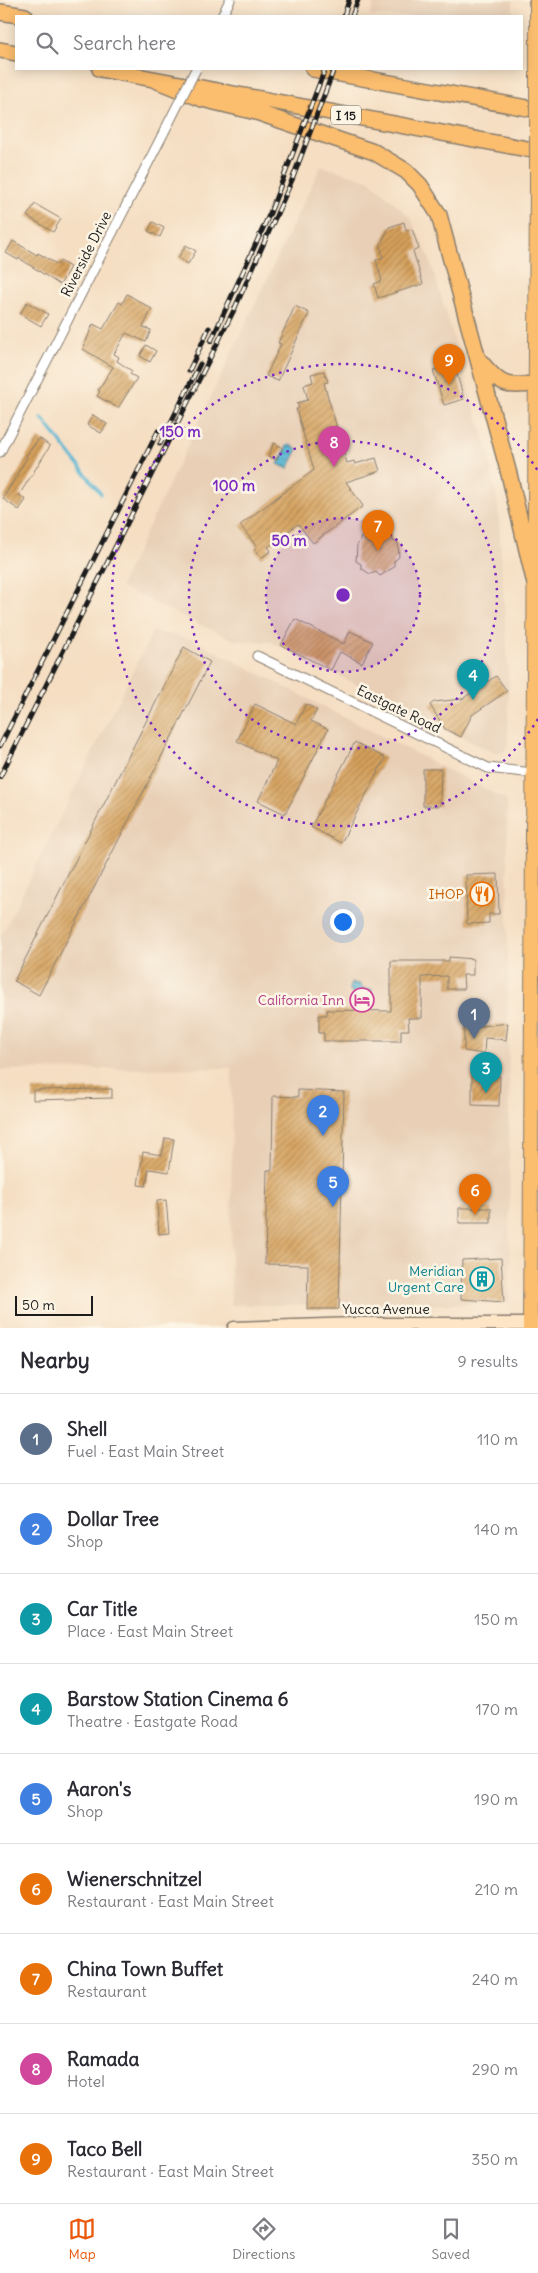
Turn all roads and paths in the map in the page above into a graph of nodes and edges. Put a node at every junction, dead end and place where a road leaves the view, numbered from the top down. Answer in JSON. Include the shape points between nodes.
{"nodes":[{"id":1,"x":230,"y":0,"type":"edge"},
{"id":2,"x":538,"y":2,"type":"edge"},
{"id":3,"x":0,"y":12,"type":"edge"},
{"id":4,"x":19,"y":15,"type":"edge"},
{"id":5,"x":222,"y":15,"type":"edge"},
{"id":6,"x":0,"y":50,"type":"edge"},
{"id":7,"x":15,"y":53,"type":"edge"},
{"id":8,"x":537,"y":67,"type":"edge"},
{"id":9,"x":105,"y":70,"type":"edge"},
{"id":10,"x":195,"y":70,"type":"edge"},
{"id":11,"x":319,"y":70,"type":"edge"},
{"id":12,"x":153,"y":79,"type":"junction"},
{"id":13,"x":538,"y":100,"type":"edge"},
{"id":14,"x":490,"y":101,"type":"junction"},
{"id":15,"x":538,"y":110,"type":"edge"},
{"id":16,"x":538,"y":151,"type":"edge"},
{"id":17,"x":537,"y":188,"type":"edge"},
{"id":18,"x":476,"y":356,"type":"junction"},
{"id":19,"x":537,"y":383,"type":"edge"},
{"id":20,"x":0,"y":452,"type":"edge"},
{"id":21,"x":534,"y":584,"type":"junction"},
{"id":22,"x":257,"y":656,"type":"dead end"},
{"id":23,"x":536,"y":718,"type":"edge"},
{"id":24,"x":532,"y":773,"type":"junction"},
{"id":25,"x":536,"y":885,"type":"edge"},
{"id":26,"x":532,"y":1326,"type":"edge"},
{"id":27,"x":234,"y":1328,"type":"edge"}],
"edges":[{"from":1,"to":5,"type":"street"},
{"from":2,"to":8,"type":"main road"},
{"from":3,"to":4,"type":"highway"},
{"from":6,"to":7,"type":"highway"},
{"from":8,"to":17,"type":"main road","bridge":true},
{"from":9,"to":12,"type":"highway","number":"I 15"},
{"from":10,"to":20,"type":"street","name":"Riverside Drive","bridge":true},
{"from":11,"to":14,"type":"highway"},
{"from":12,"to":16,"type":"highway","number":"I 15"},
{"from":12,"to":18,"type":"highway","via":[[202,99],[256,112],[358,145],[406,171],[420,185],[439,215]]},
{"from":13,"to":14,"type":"highway","via":[[518,97]]},
{"from":14,"to":15,"type":"highway"},
{"from":17,"to":19,"type":"main road"},
{"from":18,"to":19,"type":"highway","via":[[502,384]]},
{"from":18,"to":21,"type":"highway","via":[[509,474]]},
{"from":19,"to":21,"type":"main road"},
{"from":21,"to":23,"type":"main road"},
{"from":22,"to":24,"type":"street","name":"Eastgate Road","via":[[488,768]]},
{"from":23,"to":24,"type":"main road"},
{"from":24,"to":25,"type":"main road"},
{"from":25,"to":26,"type":"main road"},
{"from":26,"to":27,"type":"street","name":"Yucca Avenue","via":[[356,1324]]}]}
